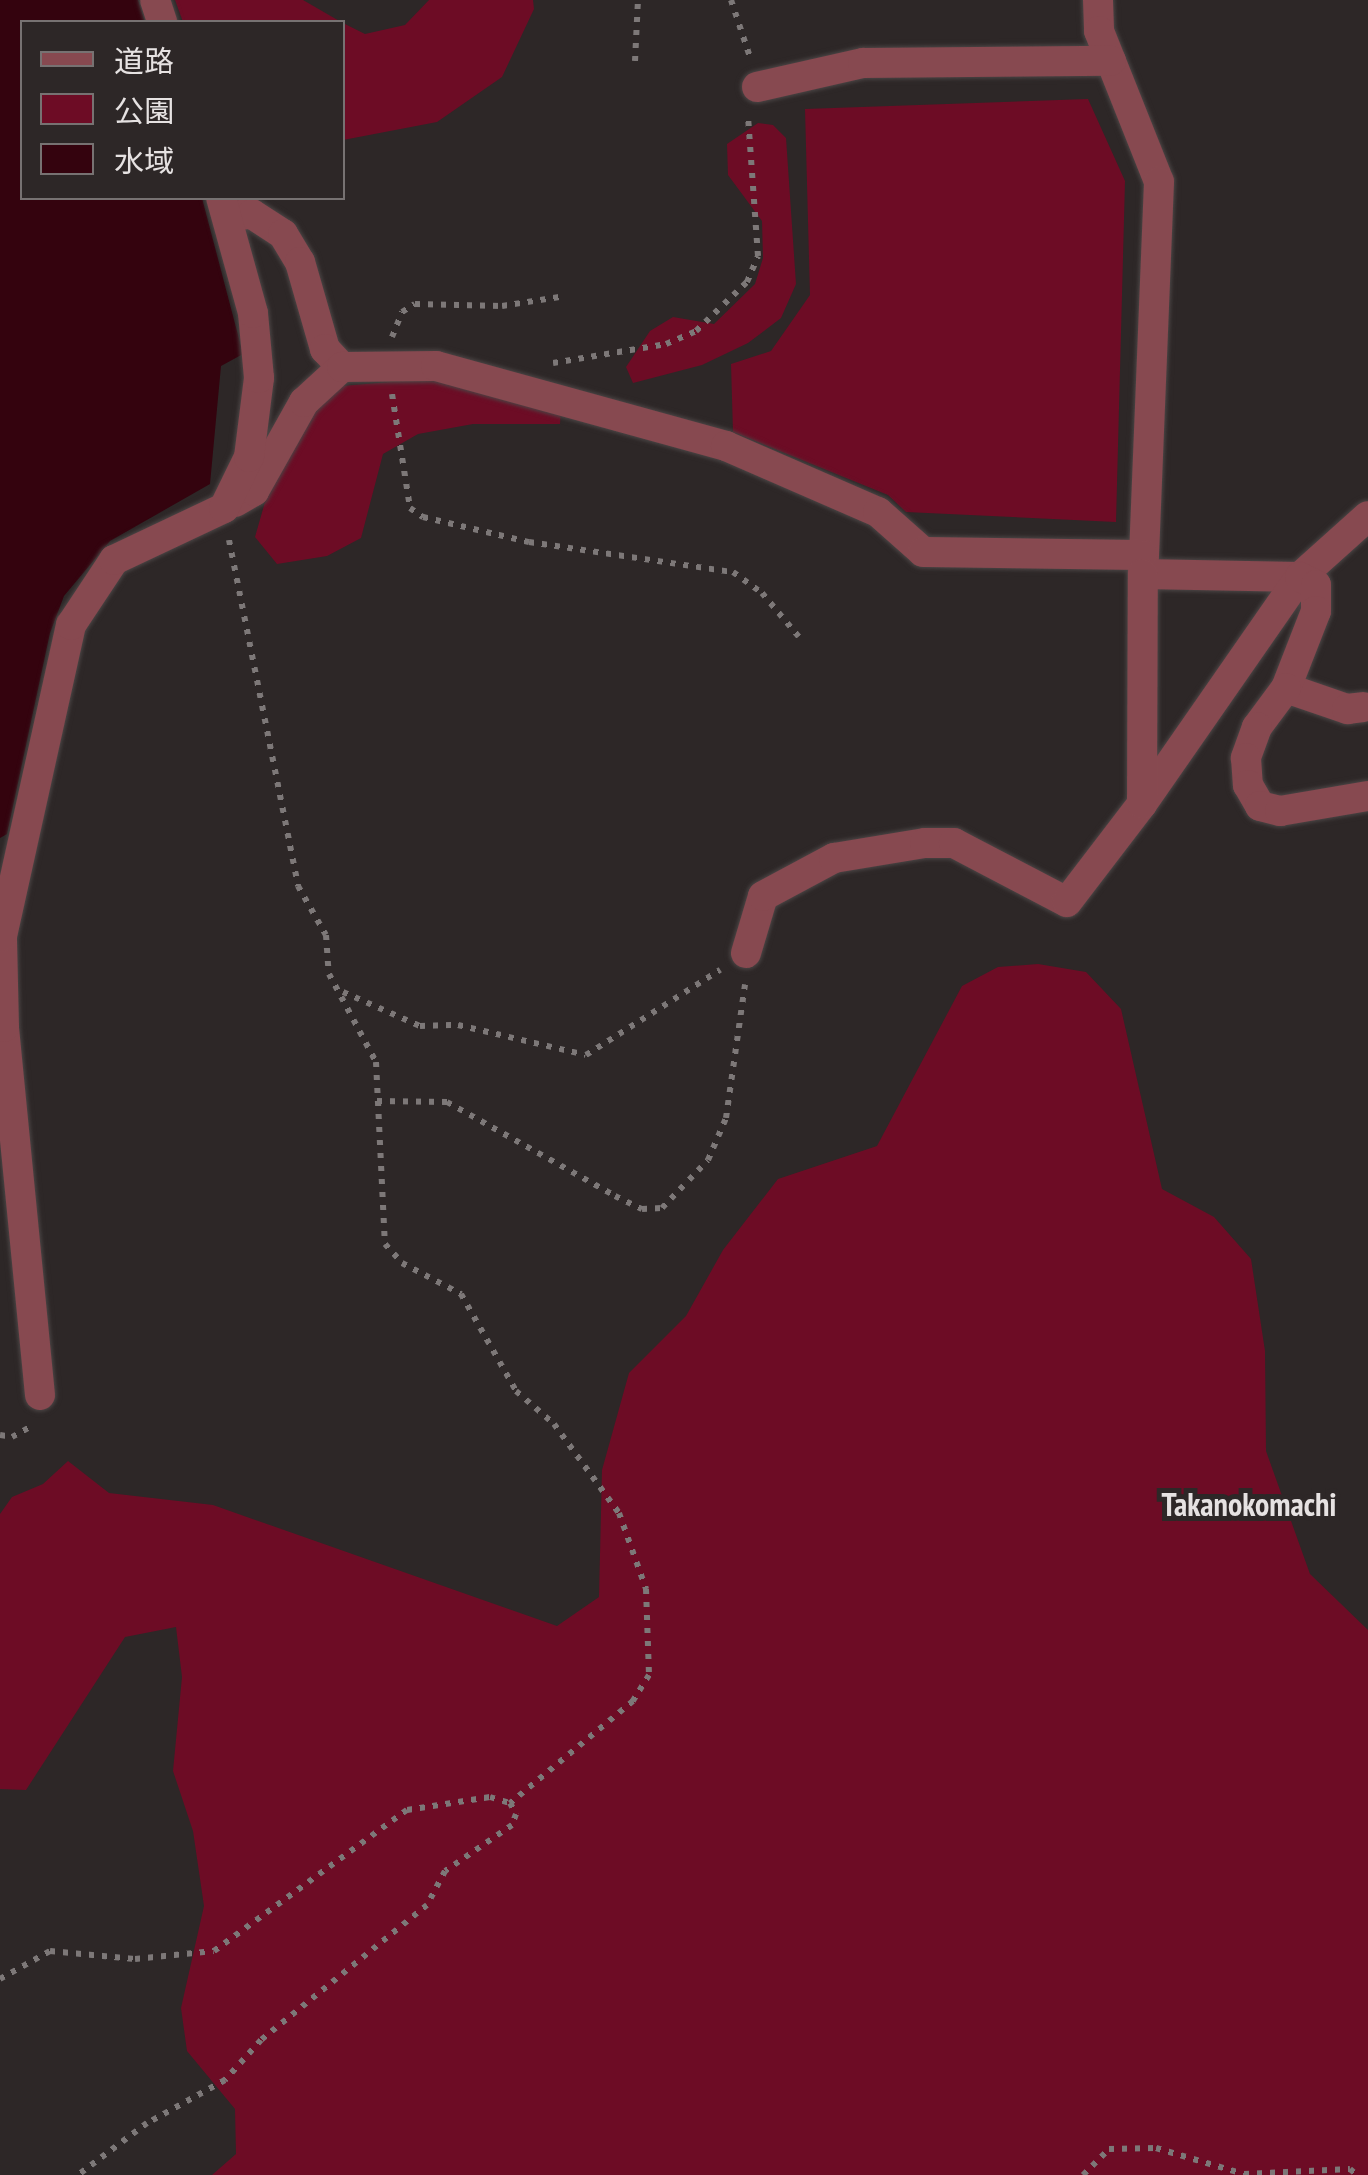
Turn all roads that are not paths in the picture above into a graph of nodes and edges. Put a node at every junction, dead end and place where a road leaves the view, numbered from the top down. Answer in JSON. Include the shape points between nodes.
{"nodes":[{"id":1,"x":1098,"y":0,"type":"edge"},
{"id":2,"x":1111,"y":60,"type":"junction"},
{"id":3,"x":757,"y":87,"type":"road end"},
{"id":4,"x":225,"y":207,"type":"edge"},
{"id":5,"x":342,"y":367,"type":"junction"},
{"id":6,"x":224,"y":508,"type":"junction"},
{"id":7,"x":1368,"y":516,"type":"edge"},
{"id":8,"x":1142,"y":565,"type":"junction"},
{"id":9,"x":1300,"y":577,"type":"junction"},
{"id":10,"x":1286,"y":688,"type":"junction"},
{"id":11,"x":1362,"y":707,"type":"dead end"},
{"id":12,"x":1368,"y":796,"type":"edge"},
{"id":13,"x":1142,"y":804,"type":"junction"},
{"id":14,"x":746,"y":953,"type":"road end"},
{"id":15,"x":40,"y":1394,"type":"dead end"}],
"edges":[{"from":1,"to":2,"type":"street"},
{"from":2,"to":3,"type":"street","via":[[863,63]]},
{"from":2,"to":8,"type":"street","via":[[1159,182]]},
{"from":4,"to":5,"type":"street","via":[[252,214],[283,234],[300,262],[324,349]]},
{"from":4,"to":6,"type":"street","via":[[254,314],[259,378],[249,457]]},
{"from":5,"to":6,"type":"street","via":[[304,402],[254,492]]},
{"from":5,"to":8,"type":"street","via":[[436,366],[726,446],[878,512],[923,552]]},
{"from":6,"to":15,"type":"street","via":[[114,560],[72,625],[2,936],[4,1028]]},
{"from":7,"to":9,"type":"street"},
{"from":8,"to":9,"type":"street"},
{"from":8,"to":13,"type":"street"},
{"from":9,"to":10,"type":"street","via":[[1316,585],[1316,611]]},
{"from":9,"to":13,"type":"street"},
{"from":10,"to":11,"type":"street","via":[[1347,709]]},
{"from":10,"to":12,"type":"street","via":[[1257,727],[1246,758],[1248,785],[1260,806],[1280,811]]},
{"from":13,"to":14,"type":"street","via":[[1067,902],[954,843],[925,843],[834,858],[763,896]]}]}
